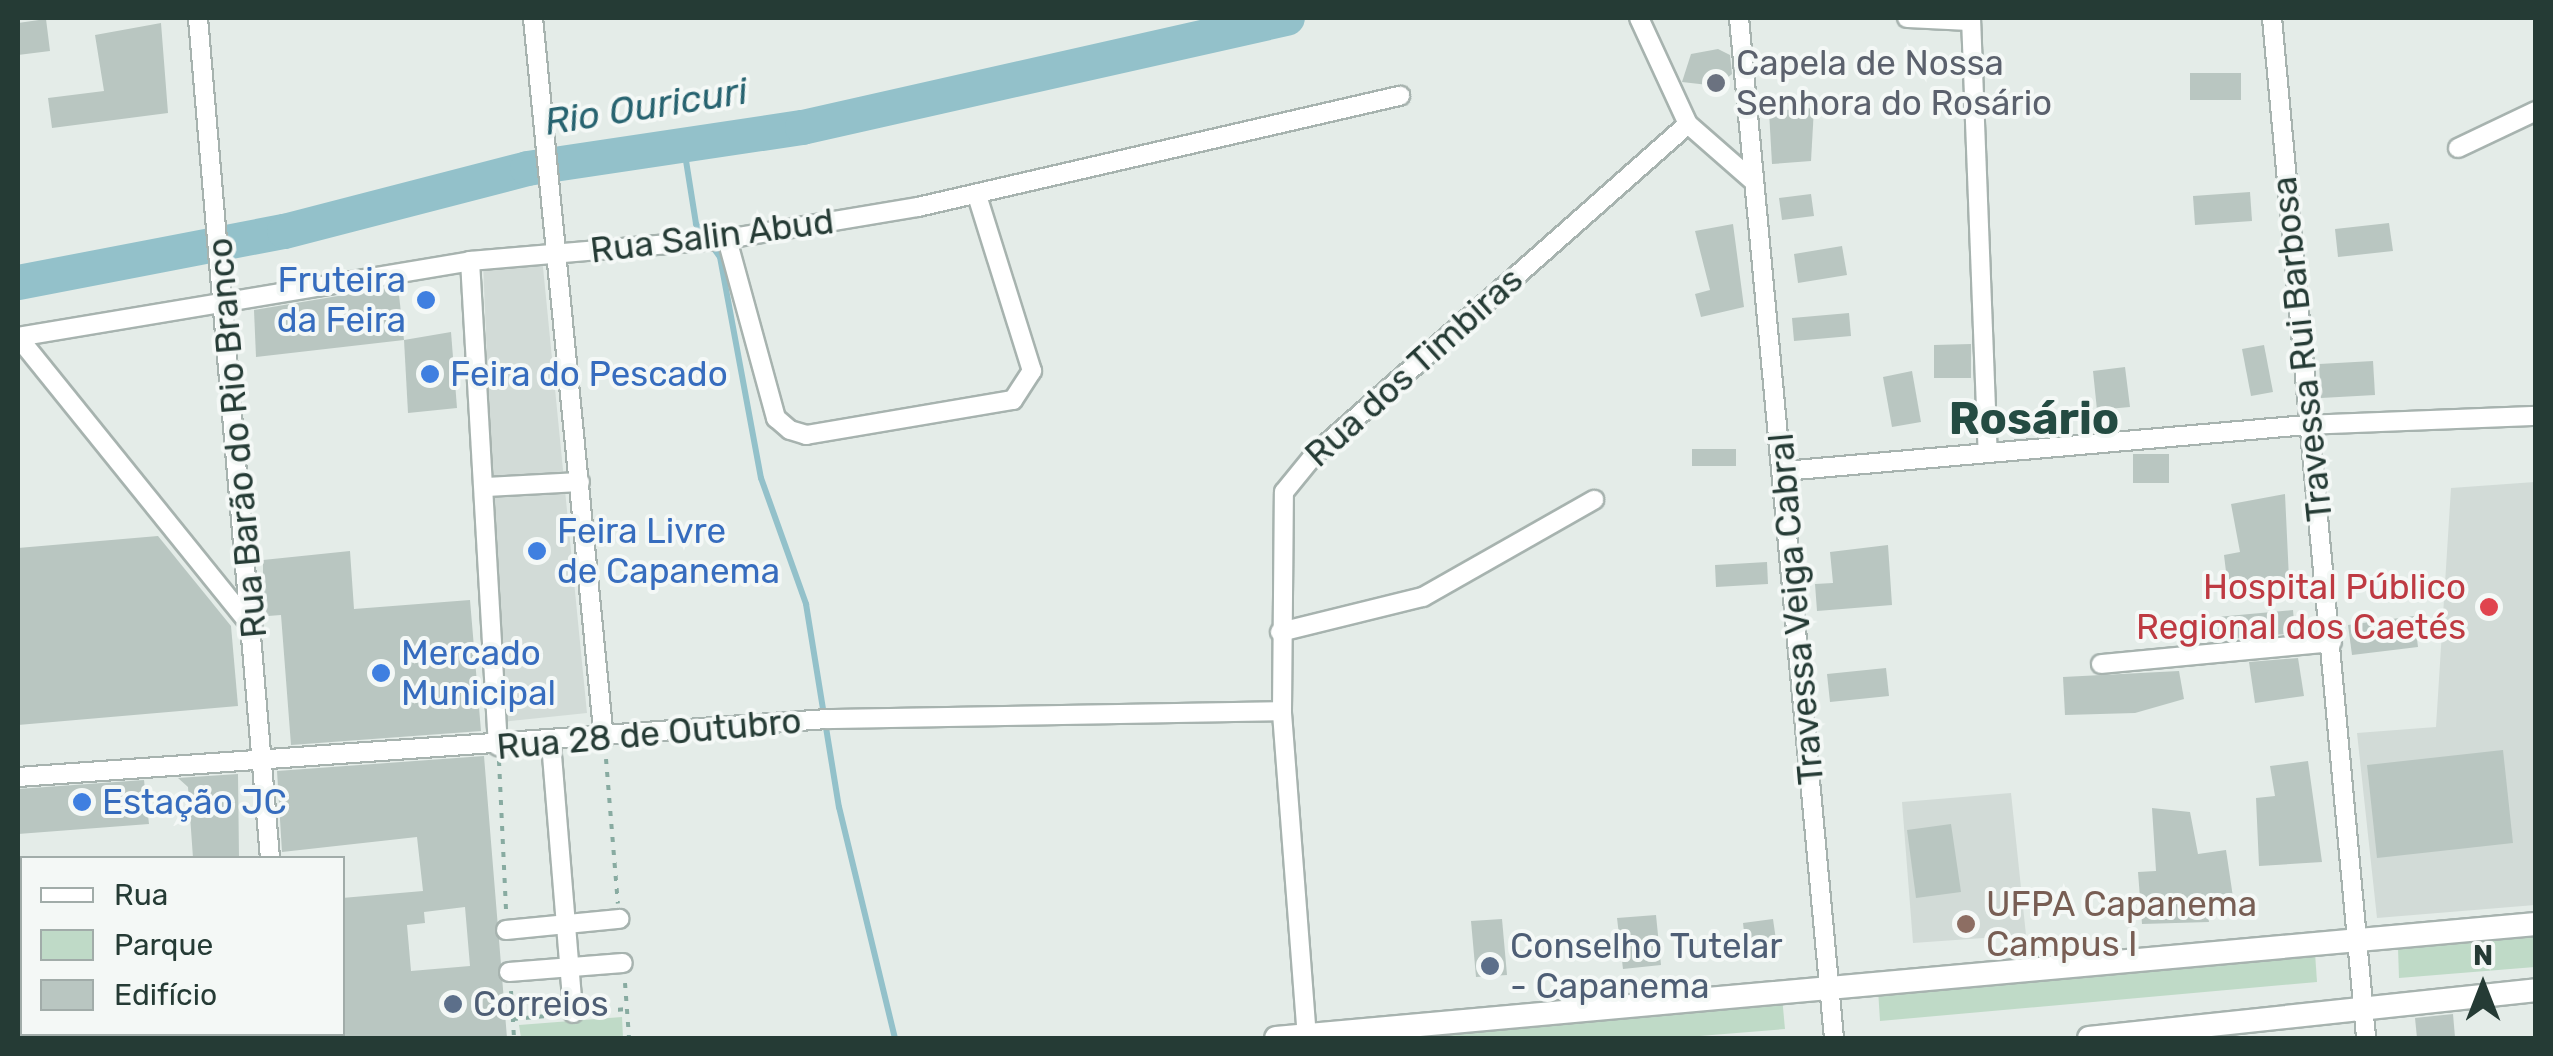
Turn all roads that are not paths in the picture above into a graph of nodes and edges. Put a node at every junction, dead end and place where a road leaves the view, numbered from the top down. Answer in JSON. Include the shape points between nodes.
{"nodes":[{"id":1,"x":198,"y":18,"type":"edge"},
{"id":2,"x":534,"y":18,"type":"edge"},
{"id":3,"x":1639,"y":18,"type":"edge"},
{"id":4,"x":1740,"y":18,"type":"edge"},
{"id":5,"x":1907,"y":18,"type":"edge"},
{"id":6,"x":2272,"y":18,"type":"edge"},
{"id":7,"x":1970,"y":19,"type":"edge"},
{"id":8,"x":1400,"y":96,"type":"dead end"},
{"id":9,"x":2536,"y":111,"type":"edge"},
{"id":10,"x":1688,"y":124,"type":"junction"},
{"id":11,"x":2458,"y":148,"type":"dead end"},
{"id":12,"x":1752,"y":180,"type":"junction"},
{"id":13,"x":976,"y":196,"type":"junction"},
{"id":14,"x":727,"y":240,"type":"junction"},
{"id":15,"x":558,"y":254,"type":"junction"},
{"id":16,"x":470,"y":261,"type":"junction"},
{"id":17,"x":225,"y":298,"type":"junction"},
{"id":18,"x":18,"y":337,"type":"edge"},
{"id":19,"x":2536,"y":416,"type":"edge"},
{"id":20,"x":2307,"y":426,"type":"junction"},
{"id":21,"x":1988,"y":453,"type":"junction"},
{"id":22,"x":1784,"y":471,"type":"junction"},
{"id":23,"x":580,"y":482,"type":"junction"},
{"id":24,"x":486,"y":487,"type":"junction"},
{"id":25,"x":1594,"y":500,"type":"dead end"},
{"id":26,"x":254,"y":628,"type":"junction"},
{"id":27,"x":1280,"y":632,"type":"junction"},
{"id":28,"x":2332,"y":642,"type":"junction"},
{"id":29,"x":2100,"y":664,"type":"dead end"},
{"id":30,"x":1282,"y":711,"type":"junction"},
{"id":31,"x":604,"y":739,"type":"junction"},
{"id":32,"x":551,"y":743,"type":"junction"},
{"id":33,"x":498,"y":746,"type":"junction"},
{"id":34,"x":264,"y":760,"type":"junction"},
{"id":35,"x":18,"y":776,"type":"edge"},
{"id":36,"x":270,"y":856,"type":"edge"},
{"id":37,"x":619,"y":920,"type":"road end"},
{"id":38,"x":564,"y":924,"type":"junction"},
{"id":39,"x":2536,"y":924,"type":"edge"},
{"id":40,"x":506,"y":930,"type":"road end"},
{"id":41,"x":2353,"y":938,"type":"junction"},
{"id":42,"x":623,"y":963,"type":"road end"},
{"id":43,"x":567,"y":968,"type":"junction"},
{"id":44,"x":509,"y":972,"type":"road end"},
{"id":45,"x":1830,"y":985,"type":"junction"},
{"id":46,"x":2536,"y":990,"type":"edge"},
{"id":47,"x":2364,"y":1009,"type":"junction"},
{"id":48,"x":572,"y":1014,"type":"dead end"},
{"id":49,"x":1306,"y":1037,"type":"edge"},
{"id":50,"x":1276,"y":1038,"type":"edge"},
{"id":51,"x":1834,"y":1038,"type":"edge"},
{"id":52,"x":2088,"y":1038,"type":"edge"},
{"id":53,"x":2366,"y":1038,"type":"edge"}],
"edges":[{"from":1,"to":17,"type":"street","name":"Rua Barão do Rio Branco"},
{"from":2,"to":15,"type":"street"},
{"from":3,"to":10,"type":"street"},
{"from":4,"to":12,"type":"street","name":"Travessa Veiga Cabral"},
{"from":5,"to":7,"type":"street"},
{"from":6,"to":20,"type":"street","name":"Travessa Rui Barbosa"},
{"from":7,"to":21,"type":"street"},
{"from":8,"to":13,"type":"street","name":"Rua Salin Abud"},
{"from":9,"to":11,"type":"street"},
{"from":10,"to":12,"type":"street"},
{"from":10,"to":27,"type":"street","name":"Rua dos Timbiras","via":[[1290,479],[1280,522]]},
{"from":12,"to":22,"type":"street","name":"Travessa Veiga Cabral"},
{"from":13,"to":14,"type":"street","name":"Rua Salin Abud"},
{"from":13,"to":14,"type":"street","via":[[1032,371],[1013,400],[806,435],[790,430],[776,418]]},
{"from":14,"to":15,"type":"street","name":"Rua Salin Abud"},
{"from":15,"to":16,"type":"street","name":"Rua Salin Abud"},
{"from":15,"to":23,"type":"street"},
{"from":16,"to":17,"type":"street","name":"Rua Salin Abud"},
{"from":16,"to":24,"type":"street"},
{"from":17,"to":18,"type":"street","name":"Rua Salin Abud"},
{"from":17,"to":26,"type":"street","name":"Rua Barão do Rio Branco"},
{"from":18,"to":26,"type":"street"},
{"from":19,"to":20,"type":"street"},
{"from":20,"to":21,"type":"street"},
{"from":20,"to":28,"type":"street","name":"Travessa Rui Barbosa"},
{"from":21,"to":22,"type":"street"},
{"from":22,"to":45,"type":"street","name":"Travessa Veiga Cabral"},
{"from":23,"to":24,"type":"street"},
{"from":23,"to":31,"type":"street"},
{"from":24,"to":33,"type":"street"},
{"from":25,"to":27,"type":"street","via":[[1423,597]]},
{"from":26,"to":34,"type":"street","name":"Rua Barão do Rio Branco"},
{"from":27,"to":30,"type":"street","name":"Rua dos Timbiras"},
{"from":28,"to":29,"type":"street"},
{"from":28,"to":41,"type":"street","name":"Travessa Rui Barbosa"},
{"from":30,"to":31,"type":"street","name":"Rua 28 de Outubro","via":[[828,719]]},
{"from":30,"to":49,"type":"street","name":"Rua dos Timbiras"},
{"from":31,"to":32,"type":"street","name":"Rua 28 de Outubro"},
{"from":32,"to":33,"type":"street","name":"Rua 28 de Outubro"},
{"from":32,"to":38,"type":"street"},
{"from":33,"to":34,"type":"street","name":"Rua 28 de Outubro"},
{"from":34,"to":35,"type":"street","name":"Rua 28 de Outubro"},
{"from":34,"to":36,"type":"street","name":"Rua Barão do Rio Branco"},
{"from":37,"to":38,"type":"street"},
{"from":38,"to":40,"type":"street"},
{"from":38,"to":43,"type":"street"},
{"from":39,"to":41,"type":"street"},
{"from":41,"to":45,"type":"street"},
{"from":41,"to":47,"type":"street","name":"Travessa Rui Barbosa"},
{"from":42,"to":43,"type":"street"},
{"from":43,"to":44,"type":"street"},
{"from":43,"to":48,"type":"street"},
{"from":45,"to":49,"type":"street"},
{"from":45,"to":51,"type":"street","name":"Travessa Veiga Cabral"},
{"from":46,"to":47,"type":"street"},
{"from":47,"to":52,"type":"street"},
{"from":47,"to":53,"type":"street","name":"Travessa Rui Barbosa"},
{"from":49,"to":50,"type":"street"}]}
